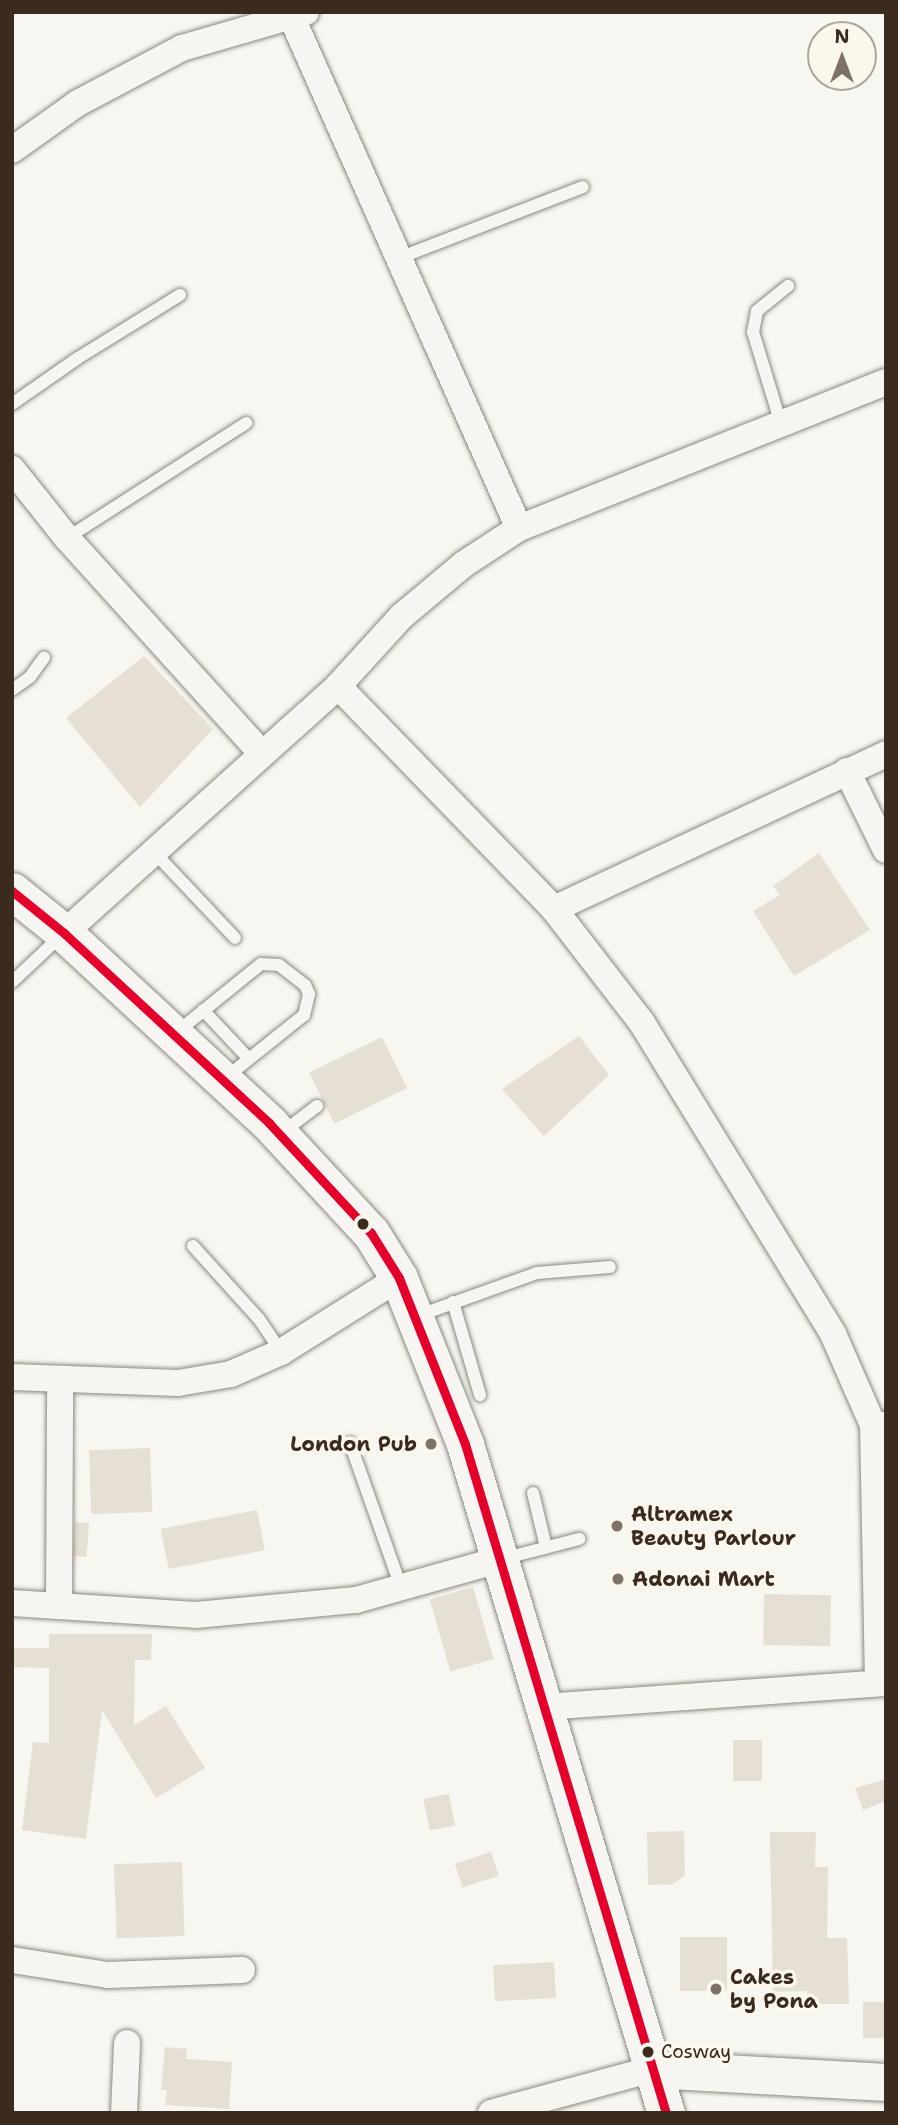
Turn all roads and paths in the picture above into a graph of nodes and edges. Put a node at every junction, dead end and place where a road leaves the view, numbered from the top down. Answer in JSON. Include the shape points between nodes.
{"nodes":[{"id":1,"x":299,"y":15,"type":"edge"},
{"id":2,"x":12,"y":150,"type":"edge"},
{"id":3,"x":583,"y":187,"type":"dead end"},
{"id":4,"x":399,"y":258,"type":"junction"},
{"id":5,"x":788,"y":286,"type":"dead end"},
{"id":6,"x":180,"y":295,"type":"dead end"},
{"id":7,"x":886,"y":383,"type":"edge"},
{"id":8,"x":12,"y":404,"type":"edge"},
{"id":9,"x":246,"y":423,"type":"dead end"},
{"id":10,"x":781,"y":424,"type":"junction"},
{"id":11,"x":12,"y":469,"type":"edge"},
{"id":12,"x":519,"y":528,"type":"junction"},
{"id":13,"x":67,"y":538,"type":"junction"},
{"id":14,"x":44,"y":658,"type":"dead end"},
{"id":15,"x":338,"y":686,"type":"junction"},
{"id":16,"x":12,"y":690,"type":"edge"},
{"id":17,"x":261,"y":753,"type":"junction"},
{"id":18,"x":886,"y":754,"type":"edge"},
{"id":19,"x":847,"y":771,"type":"junction"},
{"id":20,"x":886,"y":850,"type":"edge"},
{"id":21,"x":154,"y":852,"type":"junction"},
{"id":22,"x":12,"y":891,"type":"edge"},
{"id":23,"x":554,"y":909,"type":"junction"},
{"id":24,"x":64,"y":933,"type":"junction"},
{"id":25,"x":235,"y":938,"type":"dead end"},
{"id":26,"x":12,"y":982,"type":"edge"},
{"id":27,"x":203,"y":1010,"type":"junction"},
{"id":28,"x":174,"y":1034,"type":"junction"},
{"id":29,"x":236,"y":1069,"type":"junction"},
{"id":30,"x":317,"y":1106,"type":"dead end"},
{"id":31,"x":280,"y":1135,"type":"junction"},
{"id":32,"x":193,"y":1246,"type":"dead end"},
{"id":33,"x":610,"y":1267,"type":"dead end"},
{"id":34,"x":399,"y":1278,"type":"junction"},
{"id":35,"x":453,"y":1303,"type":"junction"},
{"id":36,"x":417,"y":1316,"type":"junction"},
{"id":37,"x":281,"y":1352,"type":"junction"},
{"id":38,"x":12,"y":1377,"type":"edge"},
{"id":39,"x":60,"y":1379,"type":"junction"},
{"id":40,"x":480,"y":1395,"type":"dead end"},
{"id":41,"x":879,"y":1425,"type":"edge"},
{"id":42,"x":350,"y":1443,"type":"dead end"},
{"id":43,"x":533,"y":1493,"type":"dead end"},
{"id":44,"x":579,"y":1538,"type":"dead end"},
{"id":45,"x":546,"y":1547,"type":"junction"},
{"id":46,"x":498,"y":1560,"type":"junction"},
{"id":47,"x":401,"y":1587,"type":"junction"},
{"id":48,"x":12,"y":1603,"type":"edge"},
{"id":49,"x":59,"y":1606,"type":"junction"},
{"id":50,"x":882,"y":1683,"type":"edge"},
{"id":51,"x":542,"y":1707,"type":"junction"},
{"id":52,"x":12,"y":1960,"type":"edge"},
{"id":53,"x":242,"y":1970,"type":"dead end"},
{"id":54,"x":127,"y":2043,"type":"dead end"},
{"id":55,"x":653,"y":2069,"type":"junction"},
{"id":56,"x":886,"y":2082,"type":"edge"},
{"id":57,"x":124,"y":2113,"type":"edge"},
{"id":58,"x":491,"y":2113,"type":"edge"},
{"id":59,"x":666,"y":2113,"type":"edge"}],
"edges":[{"from":1,"to":2,"type":"street","via":[[182,48],[78,103]]},
{"from":1,"to":4,"type":"street"},
{"from":3,"to":4,"type":"lane"},
{"from":4,"to":12,"type":"street"},
{"from":5,"to":10,"type":"lane","via":[[757,311],[753,332]]},
{"from":6,"to":8,"type":"lane"},
{"from":7,"to":10,"type":"street"},
{"from":9,"to":13,"type":"lane"},
{"from":10,"to":12,"type":"street"},
{"from":11,"to":13,"type":"street"},
{"from":12,"to":15,"type":"street","via":[[464,564],[402,616]]},
{"from":13,"to":17,"type":"street"},
{"from":14,"to":16,"type":"lane","via":[[30,677]]},
{"from":15,"to":17,"type":"street"},
{"from":15,"to":23,"type":"street"},
{"from":17,"to":21,"type":"street"},
{"from":18,"to":19,"type":"street"},
{"from":19,"to":20,"type":"street"},
{"from":19,"to":23,"type":"street"},
{"from":21,"to":24,"type":"street"},
{"from":21,"to":25,"type":"lane"},
{"from":22,"to":24,"type":"street"},
{"from":23,"to":41,"type":"street","via":[[656,1046],[833,1334]]},
{"from":24,"to":26,"type":"lane"},
{"from":24,"to":28,"type":"street"},
{"from":27,"to":28,"type":"lane"},
{"from":27,"to":29,"type":"lane"},
{"from":27,"to":29,"type":"lane","via":[[261,964],[279,965],[304,985],[309,994],[304,1015]]},
{"from":28,"to":29,"type":"street"},
{"from":29,"to":31,"type":"street"},
{"from":30,"to":31,"type":"lane"},
{"from":31,"to":34,"type":"street","via":[[371,1233]]},
{"from":32,"to":37,"type":"lane","via":[[259,1319]]},
{"from":33,"to":35,"type":"lane","via":[[537,1273]]},
{"from":34,"to":36,"type":"street"},
{"from":34,"to":37,"type":"street"},
{"from":35,"to":36,"type":"lane"},
{"from":35,"to":40,"type":"lane"},
{"from":36,"to":46,"type":"street","via":[[447,1389]]},
{"from":37,"to":39,"type":"street","via":[[231,1374],[178,1383]]},
{"from":38,"to":39,"type":"street"},
{"from":39,"to":49,"type":"street"},
{"from":41,"to":50,"type":"street"},
{"from":42,"to":47,"type":"lane"},
{"from":43,"to":45,"type":"lane"},
{"from":44,"to":45,"type":"lane"},
{"from":45,"to":46,"type":"lane"},
{"from":46,"to":47,"type":"street"},
{"from":46,"to":51,"type":"street"},
{"from":47,"to":49,"type":"street","via":[[356,1600],[196,1615]]},
{"from":48,"to":49,"type":"street"},
{"from":50,"to":51,"type":"street"},
{"from":51,"to":55,"type":"street"},
{"from":52,"to":53,"type":"street","via":[[108,1975]]},
{"from":54,"to":57,"type":"street"},
{"from":55,"to":56,"type":"street"},
{"from":55,"to":58,"type":"street"},
{"from":55,"to":59,"type":"street"}]}
